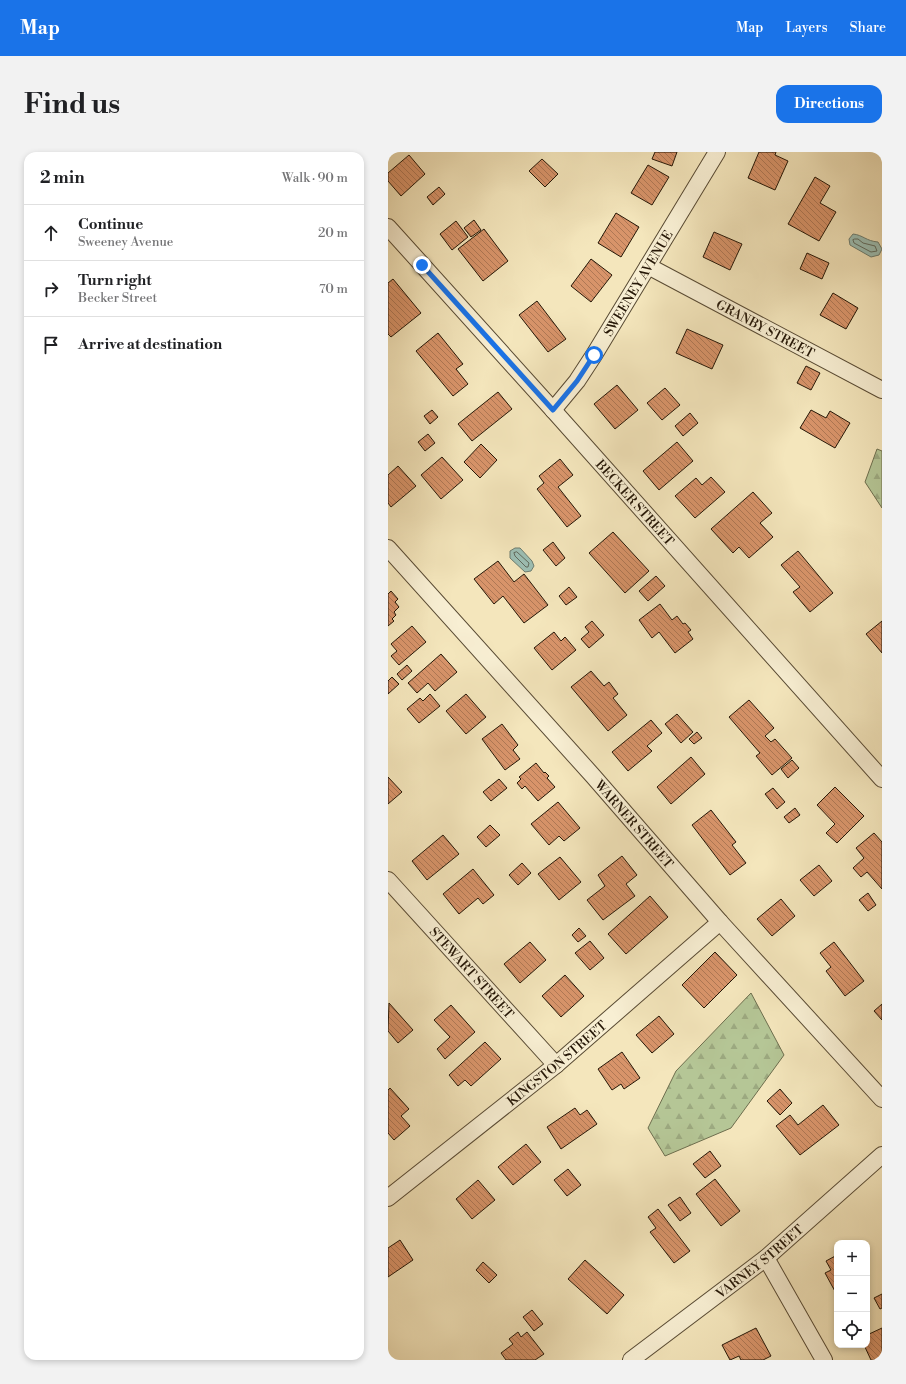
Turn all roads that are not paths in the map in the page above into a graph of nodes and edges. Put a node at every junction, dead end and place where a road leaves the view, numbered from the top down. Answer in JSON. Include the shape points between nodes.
{"nodes":[{"id":1,"x":718,"y":152,"type":"edge"},
{"id":2,"x":388,"y":227,"type":"edge"},
{"id":3,"x":648,"y":266,"type":"junction"},
{"id":4,"x":882,"y":390,"type":"edge"},
{"id":5,"x":553,"y":410,"type":"junction"},
{"id":6,"x":388,"y":548,"type":"edge"},
{"id":7,"x":882,"y":780,"type":"edge"},
{"id":8,"x":388,"y":880,"type":"edge"},
{"id":9,"x":720,"y":922,"type":"junction"},
{"id":10,"x":556,"y":1065,"type":"junction"},
{"id":11,"x":882,"y":1099,"type":"edge"},
{"id":12,"x":882,"y":1155,"type":"edge"},
{"id":13,"x":388,"y":1198,"type":"edge"},
{"id":14,"x":766,"y":1258,"type":"junction"},
{"id":15,"x":631,"y":1360,"type":"edge"},
{"id":16,"x":824,"y":1360,"type":"edge"}],
"edges":[{"from":1,"to":3,"type":"street","name":"SWEENEY AVENUE"},
{"from":2,"to":5,"type":"street","name":"BECKER STREET"},
{"from":3,"to":4,"type":"street","name":"GRANBY STREET"},
{"from":3,"to":5,"type":"street","name":"SWEENEY AVENUE","via":[[577,381]]},
{"from":5,"to":7,"type":"street","name":"BECKER STREET"},
{"from":6,"to":9,"type":"street","name":"WARNER STREET"},
{"from":8,"to":10,"type":"street","name":"STEWART STREET"},
{"from":9,"to":10,"type":"street","name":"KINGSTON STREET"},
{"from":9,"to":11,"type":"street","name":"WARNER STREET"},
{"from":10,"to":13,"type":"street","name":"KINGSTON STREET"},
{"from":12,"to":14,"type":"street","name":"VARNEY STREET"},
{"from":14,"to":15,"type":"street","name":"VARNEY STREET"},
{"from":14,"to":16,"type":"street"}]}
